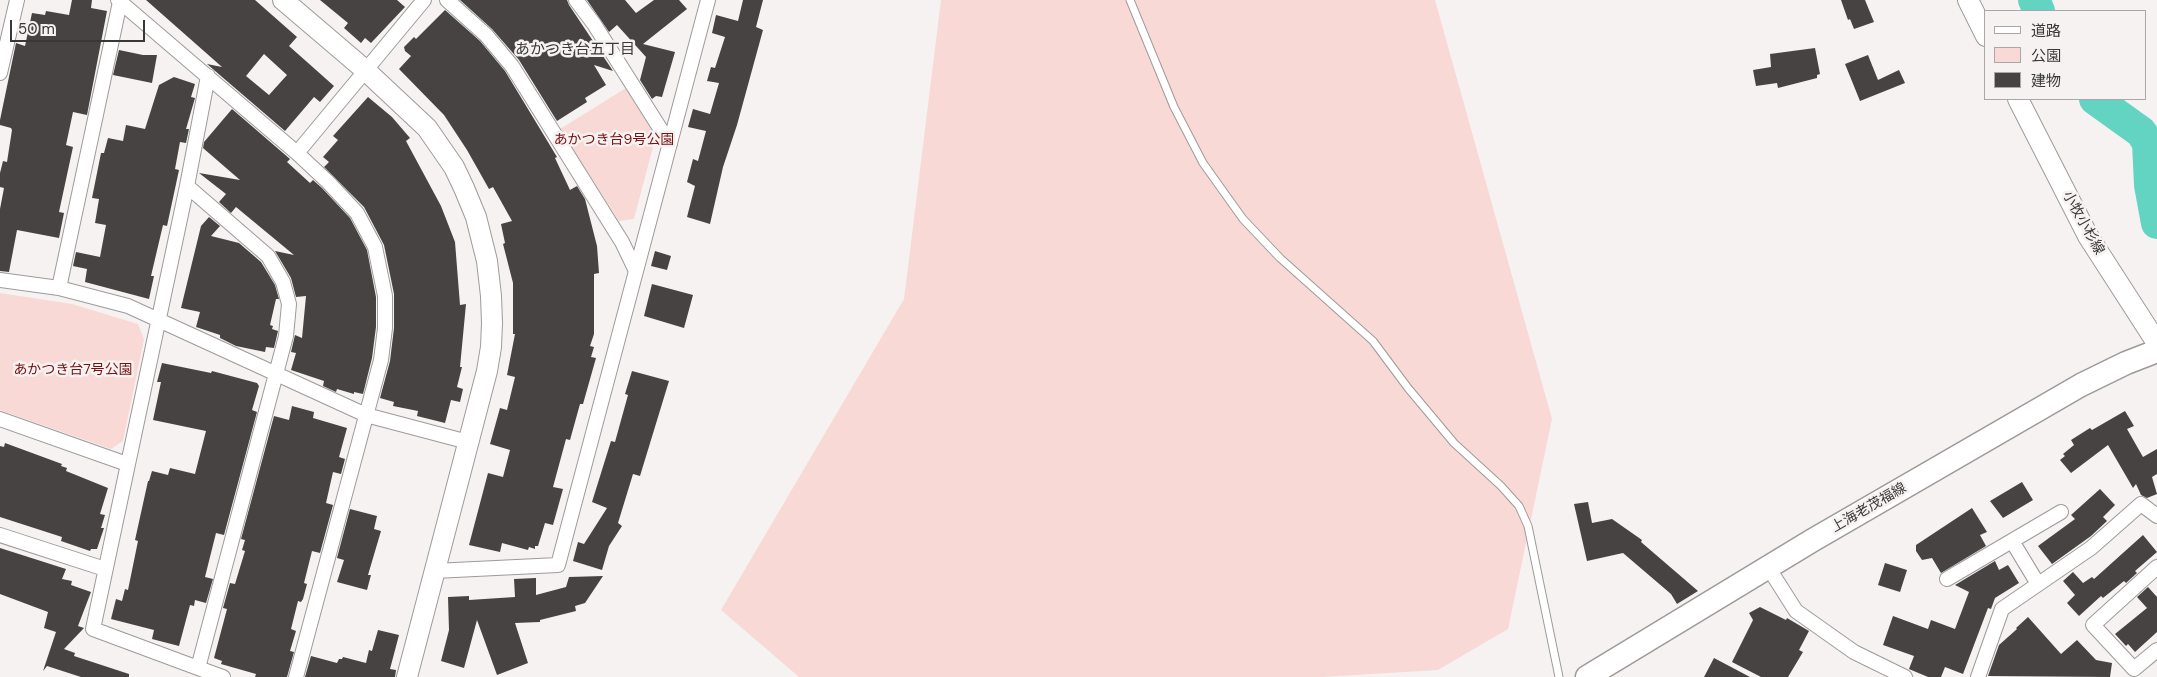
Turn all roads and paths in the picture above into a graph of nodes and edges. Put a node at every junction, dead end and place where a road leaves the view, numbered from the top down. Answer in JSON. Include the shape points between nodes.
{"nodes":[{"id":1,"x":17,"y":0,"type":"edge"},
{"id":2,"x":283,"y":0,"type":"edge"},
{"id":3,"x":424,"y":0,"type":"edge"},
{"id":4,"x":447,"y":0,"type":"edge"},
{"id":5,"x":576,"y":0,"type":"edge"},
{"id":6,"x":708,"y":0,"type":"edge"},
{"id":7,"x":1130,"y":0,"type":"edge"},
{"id":8,"x":1968,"y":0,"type":"edge"},
{"id":9,"x":119,"y":1,"type":"edge"},
{"id":10,"x":1984,"y":32,"type":"edge"},
{"id":11,"x":364,"y":69,"type":"junction"},
{"id":12,"x":0,"y":73,"type":"edge"},
{"id":13,"x":208,"y":76,"type":"junction"},
{"id":14,"x":2019,"y":100,"type":"edge"},
{"id":15,"x":670,"y":144,"type":"junction"},
{"id":16,"x":297,"y":153,"type":"junction"},
{"id":17,"x":187,"y":186,"type":"junction"},
{"id":18,"x":636,"y":271,"type":"junction"},
{"id":19,"x":0,"y":280,"type":"edge"},
{"id":20,"x":59,"y":288,"type":"junction"},
{"id":21,"x":158,"y":319,"type":"junction"},
{"id":22,"x":2157,"y":343,"type":"edge"},
{"id":23,"x":2157,"y":351,"type":"edge"},
{"id":24,"x":276,"y":374,"type":"junction"},
{"id":25,"x":366,"y":415,"type":"junction"},
{"id":26,"x":0,"y":418,"type":"edge"},
{"id":27,"x":468,"y":442,"type":"junction"},
{"id":28,"x":127,"y":464,"type":"junction"},
{"id":29,"x":2061,"y":512,"type":"dead end"},
{"id":30,"x":2157,"y":516,"type":"edge"},
{"id":31,"x":0,"y":535,"type":"edge"},
{"id":32,"x":2012,"y":541,"type":"junction"},
{"id":33,"x":2157,"y":567,"type":"edge"},
{"id":34,"x":1768,"y":568,"type":"junction"},
{"id":35,"x":105,"y":569,"type":"junction"},
{"id":36,"x":434,"y":571,"type":"junction"},
{"id":37,"x":1947,"y":579,"type":"dead end"},
{"id":38,"x":2038,"y":584,"type":"junction"},
{"id":39,"x":2157,"y":650,"type":"edge"},
{"id":40,"x":198,"y":668,"type":"junction"},
{"id":41,"x":2134,"y":673,"type":"edge"},
{"id":42,"x":1596,"y":675,"type":"edge"},
{"id":43,"x":223,"y":677,"type":"edge"},
{"id":44,"x":296,"y":677,"type":"edge"},
{"id":45,"x":406,"y":677,"type":"edge"},
{"id":46,"x":1559,"y":677,"type":"edge"},
{"id":47,"x":1905,"y":677,"type":"edge"},
{"id":48,"x":1978,"y":677,"type":"edge"}],
"edges":[{"from":1,"to":12,"type":"street"},
{"from":2,"to":11,"type":"street"},
{"from":3,"to":11,"type":"street"},
{"from":4,"to":18,"type":"street","via":[[486,35],[512,66],[622,242]]},
{"from":5,"to":15,"type":"street"},
{"from":6,"to":15,"type":"street"},
{"from":7,"to":46,"type":"lane","via":[[1174,107],[1203,163],[1244,219],[1280,258],[1373,341],[1454,443],[1519,506],[1528,526]]},
{"from":8,"to":10,"type":"street"},
{"from":9,"to":13,"type":"street"},
{"from":9,"to":20,"type":"street"},
{"from":11,"to":16,"type":"street"},
{"from":11,"to":27,"type":"street","via":[[440,144],[464,188],[482,240],[491,296],[491,347]]},
{"from":13,"to":16,"type":"street"},
{"from":13,"to":17,"type":"street"},
{"from":14,"to":22,"type":"street","name":"小牧小杉線","via":[[2088,236]]},
{"from":15,"to":18,"type":"street"},
{"from":16,"to":25,"type":"street","via":[[357,213],[375,247],[385,296],[386,322]]},
{"from":17,"to":21,"type":"street"},
{"from":17,"to":24,"type":"street","via":[[258,246],[283,282],[289,304],[288,318]]},
{"from":18,"to":36,"type":"street","via":[[558,565]]},
{"from":19,"to":20,"type":"street"},
{"from":20,"to":21,"type":"street","via":[[128,306]]},
{"from":21,"to":24,"type":"street"},
{"from":21,"to":28,"type":"street"},
{"from":23,"to":34,"type":"main road","name":"上海老茂福線","via":[[2081,385]]},
{"from":24,"to":25,"type":"street"},
{"from":24,"to":40,"type":"street"},
{"from":25,"to":27,"type":"street"},
{"from":25,"to":44,"type":"street"},
{"from":26,"to":28,"type":"street"},
{"from":27,"to":36,"type":"street"},
{"from":28,"to":35,"type":"street"},
{"from":29,"to":32,"type":"street"},
{"from":30,"to":38,"type":"street","via":[[2141,504],[2091,548]]},
{"from":31,"to":35,"type":"street"},
{"from":32,"to":37,"type":"street"},
{"from":32,"to":38,"type":"street"},
{"from":33,"to":41,"type":"street","via":[[2093,626]]},
{"from":34,"to":42,"type":"main road","name":"上海老茂福線"},
{"from":34,"to":47,"type":"street","via":[[1796,611],[1854,652]]},
{"from":35,"to":40,"type":"street","via":[[93,630]]},
{"from":36,"to":45,"type":"street"},
{"from":38,"to":48,"type":"street","via":[[2002,608]]},
{"from":39,"to":41,"type":"street"},
{"from":40,"to":43,"type":"street"}]}
